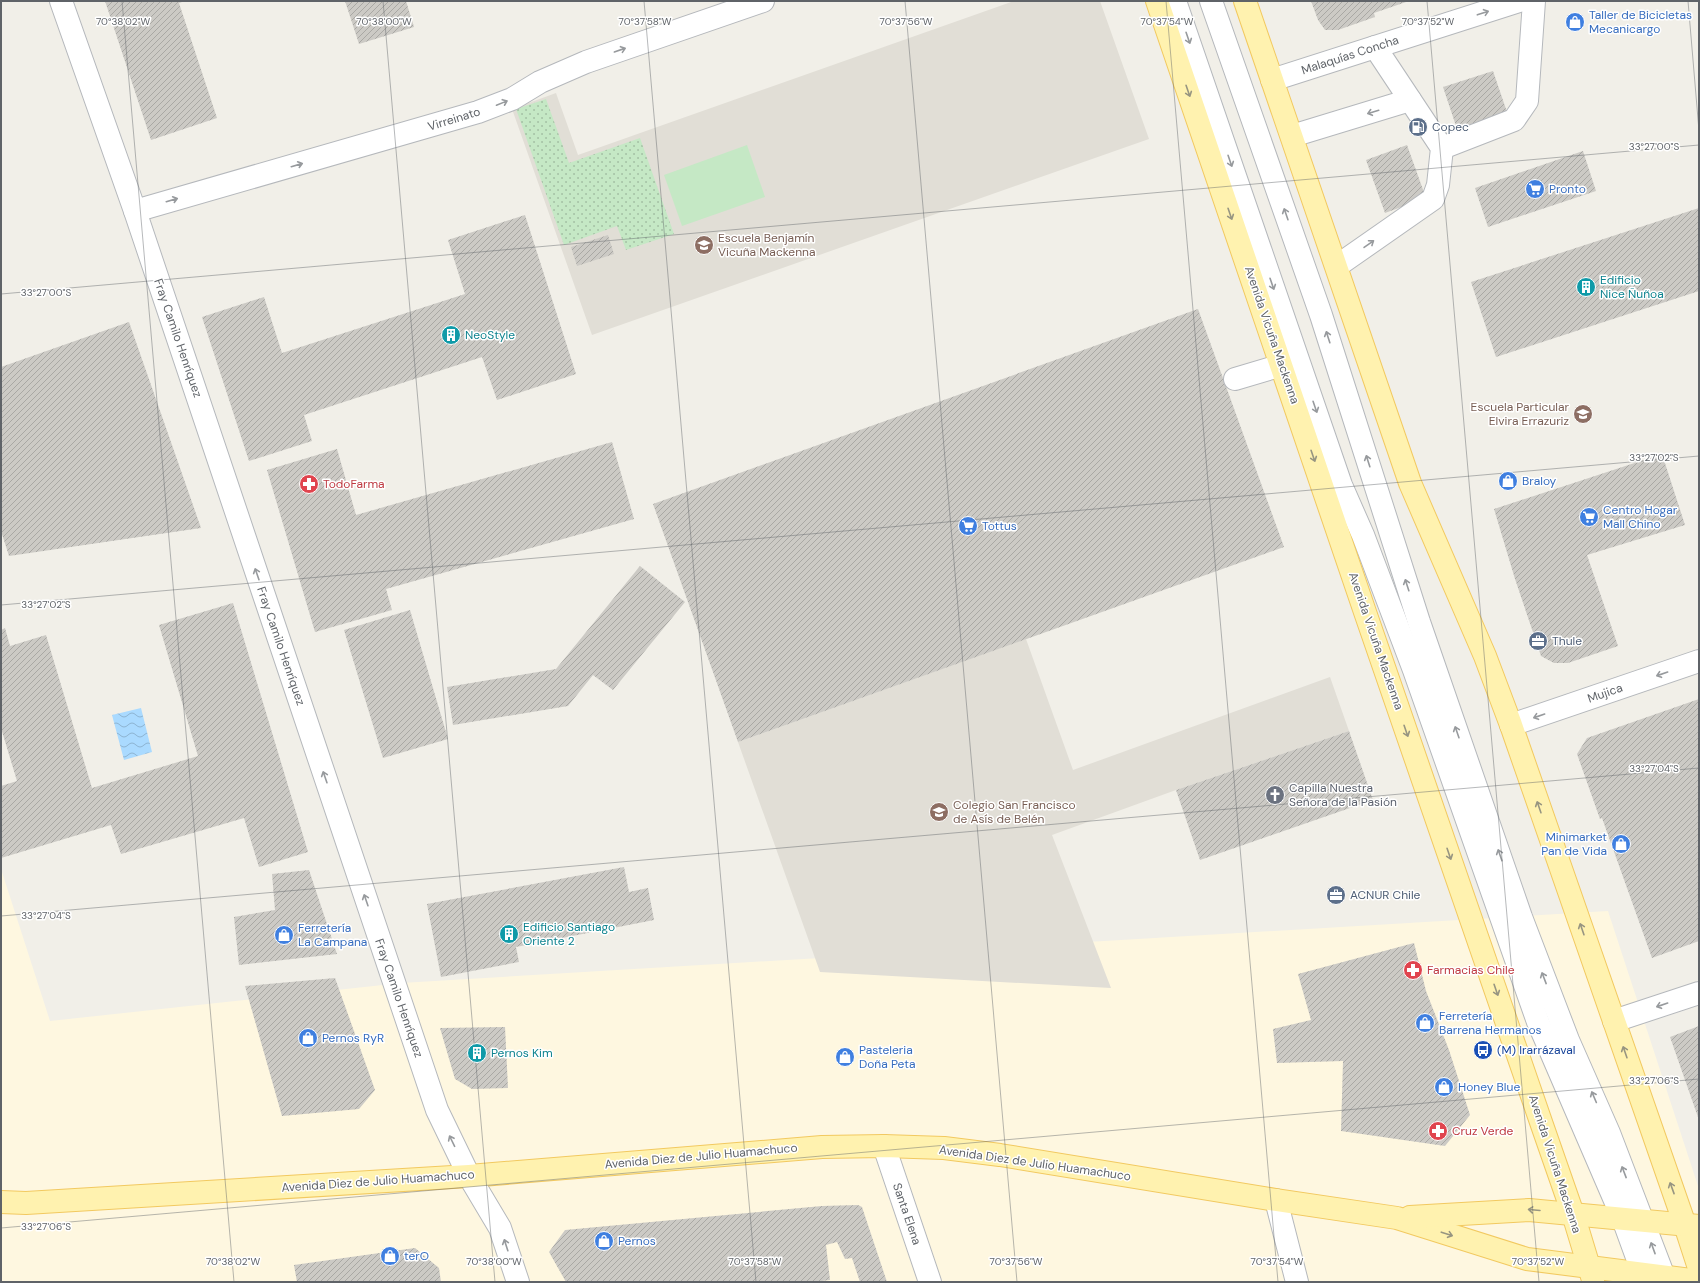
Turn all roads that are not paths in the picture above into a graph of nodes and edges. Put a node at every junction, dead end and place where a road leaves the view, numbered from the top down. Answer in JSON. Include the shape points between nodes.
{"nodes":[{"id":1,"x":62,"y":1,"type":"edge"},
{"id":2,"x":763,"y":1,"type":"edge"},
{"id":3,"x":1157,"y":1,"type":"edge"},
{"id":4,"x":1175,"y":1,"type":"edge"},
{"id":5,"x":1211,"y":1,"type":"edge"},
{"id":6,"x":1246,"y":1,"type":"edge"},
{"id":7,"x":1518,"y":1,"type":"edge"},
{"id":8,"x":1534,"y":1,"type":"edge"},
{"id":9,"x":1375,"y":47,"type":"junction"},
{"id":10,"x":1272,"y":80,"type":"junction"},
{"id":11,"x":1410,"y":100,"type":"junction"},
{"id":12,"x":1292,"y":136,"type":"junction"},
{"id":13,"x":1442,"y":148,"type":"junction"},
{"id":14,"x":135,"y":211,"type":"junction"},
{"id":15,"x":1337,"y":266,"type":"junction"},
{"id":16,"x":1282,"y":365,"type":"junction"},
{"id":17,"x":1235,"y":379,"type":"dead end"},
{"id":18,"x":1341,"y":485,"type":"junction"},
{"id":19,"x":1366,"y":615,"type":"junction"},
{"id":20,"x":1699,"y":662,"type":"edge"},
{"id":21,"x":1511,"y":725,"type":"junction"},
{"id":22,"x":1699,"y":993,"type":"edge"},
{"id":23,"x":1614,"y":1021,"type":"junction"},
{"id":24,"x":884,"y":1146,"type":"junction"},
{"id":25,"x":469,"y":1176,"type":"junction"},
{"id":26,"x":1276,"y":1200,"type":"junction"},
{"id":27,"x":1,"y":1202,"type":"edge"},
{"id":28,"x":1573,"y":1214,"type":"junction"},
{"id":29,"x":1397,"y":1218,"type":"junction"},
{"id":30,"x":1633,"y":1220,"type":"junction"},
{"id":31,"x":1692,"y":1226,"type":"edge"},
{"id":32,"x":1699,"y":1268,"type":"edge"},
{"id":33,"x":1591,"y":1274,"type":"edge"},
{"id":34,"x":1654,"y":1278,"type":"edge"},
{"id":35,"x":1699,"y":1281,"type":"edge"},
{"id":36,"x":518,"y":1282,"type":"edge"},
{"id":37,"x":930,"y":1282,"type":"edge"},
{"id":38,"x":1297,"y":1282,"type":"edge"}],
"edges":[{"from":1,"to":14,"type":"street","name":"Fray Camilo Henríquez"},
{"from":14,"to":2,"type":"street","name":"Virreinato","one_way":true,"via":[[478,112],[512,99],[540,82],[586,62]]},
{"from":3,"to":16,"type":"main road","name":"Avenida Vicuña Mackenna","one_way":true},
{"from":4,"to":18,"type":"street","one_way":true},
{"from":30,"to":5,"type":"street","one_way":true,"via":[[1609,1133],[1568,1040],[1521,917],[1419,622],[1321,315]]},
{"from":6,"to":10,"type":"main road"},
{"from":9,"to":7,"type":"street","name":"Malaquías Concha","one_way":true},
{"from":8,"to":13,"type":"street","via":[[1527,101],[1514,120]]},
{"from":9,"to":10,"type":"street","name":"Malaquías Concha"},
{"from":9,"to":11,"type":"street"},
{"from":10,"to":12,"type":"main road"},
{"from":11,"to":12,"type":"street","one_way":true},
{"from":11,"to":13,"type":"street"},
{"from":12,"to":15,"type":"main road"},
{"from":15,"to":13,"type":"street","one_way":true,"via":[[1433,199],[1438,185]]},
{"from":25,"to":14,"type":"street","name":"Fray Camilo Henríquez","one_way":true,"via":[[436,1110]]},
{"from":15,"to":21,"type":"main road","via":[[1410,483],[1485,656]]},
{"from":16,"to":17,"type":"street"},
{"from":16,"to":19,"type":"main road","name":"Avenida Vicuña Mackenna","one_way":true},
{"from":18,"to":19,"type":"street"},
{"from":18,"to":30,"type":"street","via":[[1393,612],[1538,1022]]},
{"from":19,"to":28,"type":"main road","name":"Avenida Vicuña Mackenna","one_way":true},
{"from":20,"to":21,"type":"street","name":"Mujica","one_way":true},
{"from":23,"to":21,"type":"main road","one_way":true},
{"from":22,"to":23,"type":"street","one_way":true},
{"from":31,"to":23,"type":"main road","one_way":true},
{"from":24,"to":25,"type":"main road","name":"Avenida Diez de Julio Huamachuco","via":[[822,1146]]},
{"from":24,"to":26,"type":"main road","name":"Avenida Diez de Julio Huamachuco","via":[[944,1148],[1000,1155]]},
{"from":24,"to":37,"type":"street","name":"Santa Elena"},
{"from":25,"to":27,"type":"main road","name":"Avenida Diez de Julio Huamachuco","via":[[26,1203]]},
{"from":36,"to":25,"type":"street","name":"Fray Camilo Henríquez","one_way":true,"via":[[500,1228]]},
{"from":26,"to":29,"type":"main road","name":"Avenida Diez de Julio Huamachuco"},
{"from":26,"to":38,"type":"street"},
{"from":28,"to":29,"type":"main road","name":"Avenida Diez de Julio Huamachuco","one_way":true,"via":[[1529,1210]]},
{"from":28,"to":30,"type":"main road","name":"Avenida Diez de Julio Huamachuco"},
{"from":28,"to":33,"type":"main road","name":"Avenida Vicuña Mackenna"},
{"from":29,"to":33,"type":"main road","name":"Avenida Diez de Julio Huamachuco","one_way":true,"via":[[1527,1259]]},
{"from":30,"to":31,"type":"main road","name":"Avenida Diez de Julio Huamachuco"},
{"from":30,"to":34,"type":"street"},
{"from":31,"to":32,"type":"main road"},
{"from":33,"to":34,"type":"main road","name":"Avenida Diez de Julio Huamachuco"},
{"from":34,"to":35,"type":"main road","name":"Avenida Diez de Julio Huamachuco"}]}
